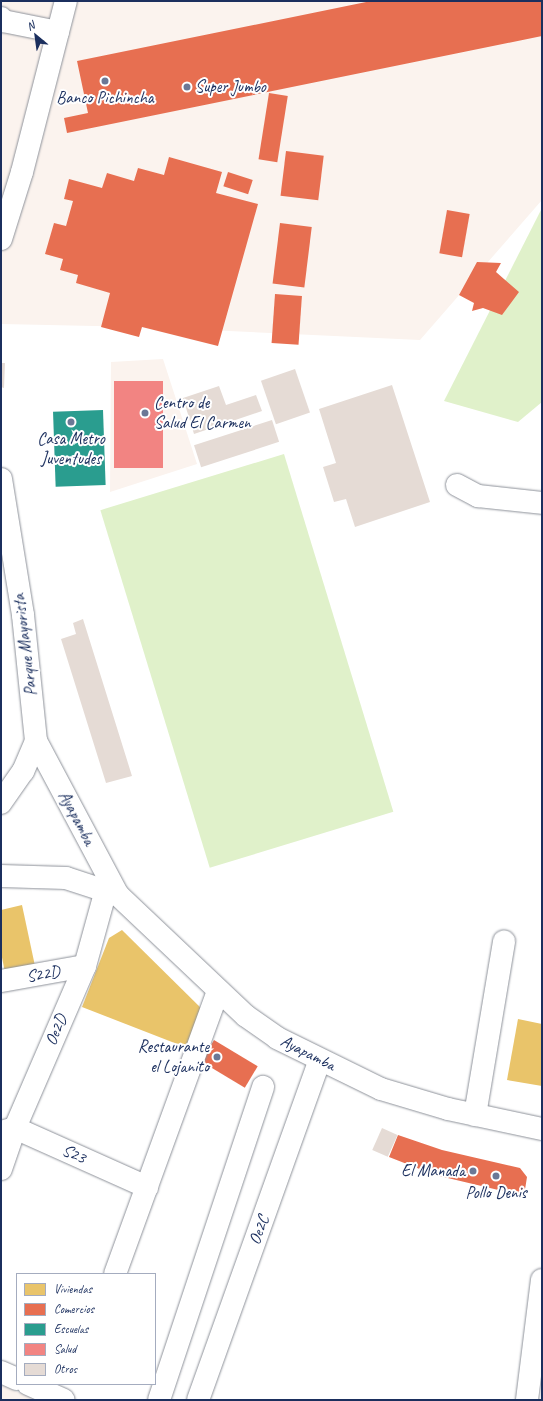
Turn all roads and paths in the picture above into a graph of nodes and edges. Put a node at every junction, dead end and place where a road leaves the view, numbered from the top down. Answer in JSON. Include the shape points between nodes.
{"nodes":[{"id":1,"x":66,"y":1,"type":"edge"},
{"id":2,"x":2,"y":22,"type":"edge"},
{"id":3,"x":58,"y":32,"type":"junction"},
{"id":4,"x":1,"y":239,"type":"edge"},
{"id":5,"x":1,"y":479,"type":"edge"},
{"id":6,"x":457,"y":485,"type":"dead end"},
{"id":7,"x":542,"y":503,"type":"edge"},
{"id":8,"x":36,"y":741,"type":"junction"},
{"id":9,"x":1,"y":803,"type":"edge"},
{"id":10,"x":1,"y":876,"type":"edge"},
{"id":11,"x":112,"y":892,"type":"junction"},
{"id":12,"x":504,"y":941,"type":"dead end"},
{"id":13,"x":85,"y":966,"type":"junction"},
{"id":14,"x":1,"y":981,"type":"edge"},
{"id":15,"x":218,"y":991,"type":"junction"},
{"id":16,"x":320,"y":1060,"type":"junction"},
{"id":17,"x":263,"y":1087,"type":"dead end"},
{"id":18,"x":475,"y":1115,"type":"junction"},
{"id":19,"x":542,"y":1129,"type":"edge"},
{"id":20,"x":8,"y":1130,"type":"edge"},
{"id":21,"x":1,"y":1169,"type":"edge"},
{"id":22,"x":147,"y":1187,"type":"junction"},
{"id":23,"x":115,"y":1273,"type":"edge"},
{"id":24,"x":542,"y":1280,"type":"edge"},
{"id":25,"x":1,"y":1372,"type":"edge"},
{"id":26,"x":16,"y":1379,"type":"edge"},
{"id":27,"x":30,"y":1385,"type":"edge"},
{"id":28,"x":74,"y":1385,"type":"edge"},
{"id":29,"x":64,"y":1400,"type":"edge"},
{"id":30,"x":68,"y":1400,"type":"edge"},
{"id":31,"x":159,"y":1400,"type":"edge"},
{"id":32,"x":198,"y":1400,"type":"edge"},
{"id":33,"x":527,"y":1400,"type":"edge"}],
"edges":[{"from":1,"to":3,"type":"main road"},
{"from":2,"to":3,"type":"main road"},
{"from":3,"to":4,"type":"main road","via":[[22,172]]},
{"from":5,"to":8,"type":"main road","name":"Parque Mayorista","via":[[23,615]]},
{"from":6,"to":7,"type":"main road","via":[[478,496]]},
{"from":8,"to":9,"type":"main road","name":"Parque Mayorista","via":[[23,771]]},
{"from":8,"to":11,"type":"main road","name":"Ayapamba"},
{"from":10,"to":11,"type":"main road","name":"Ayapamba","via":[[66,878]]},
{"from":11,"to":13,"type":"main road","name":"Oe2D"},
{"from":11,"to":15,"type":"main road","name":"Ayapamba"},
{"from":12,"to":18,"type":"main road"},
{"from":13,"to":14,"type":"main road","name":"S22D"},
{"from":13,"to":20,"type":"main road","name":"Oe2D"},
{"from":15,"to":16,"type":"main road","name":"Ayapamba","via":[[246,1016],[277,1038]]},
{"from":15,"to":22,"type":"main road"},
{"from":16,"to":18,"type":"main road","name":"Ayapamba","via":[[414,1100]]},
{"from":16,"to":32,"type":"main road","name":"Oe2C"},
{"from":17,"to":31,"type":"main road"},
{"from":18,"to":19,"type":"main road","name":"Ayapamba"},
{"from":20,"to":21,"type":"main road","name":"Oe2D"},
{"from":20,"to":22,"type":"main road","name":"S23"},
{"from":22,"to":23,"type":"main road"},
{"from":24,"to":33,"type":"main road"},
{"from":25,"to":26,"type":"main road"},
{"from":27,"to":29,"type":"main road"},
{"from":28,"to":30,"type":"main road"}]}
